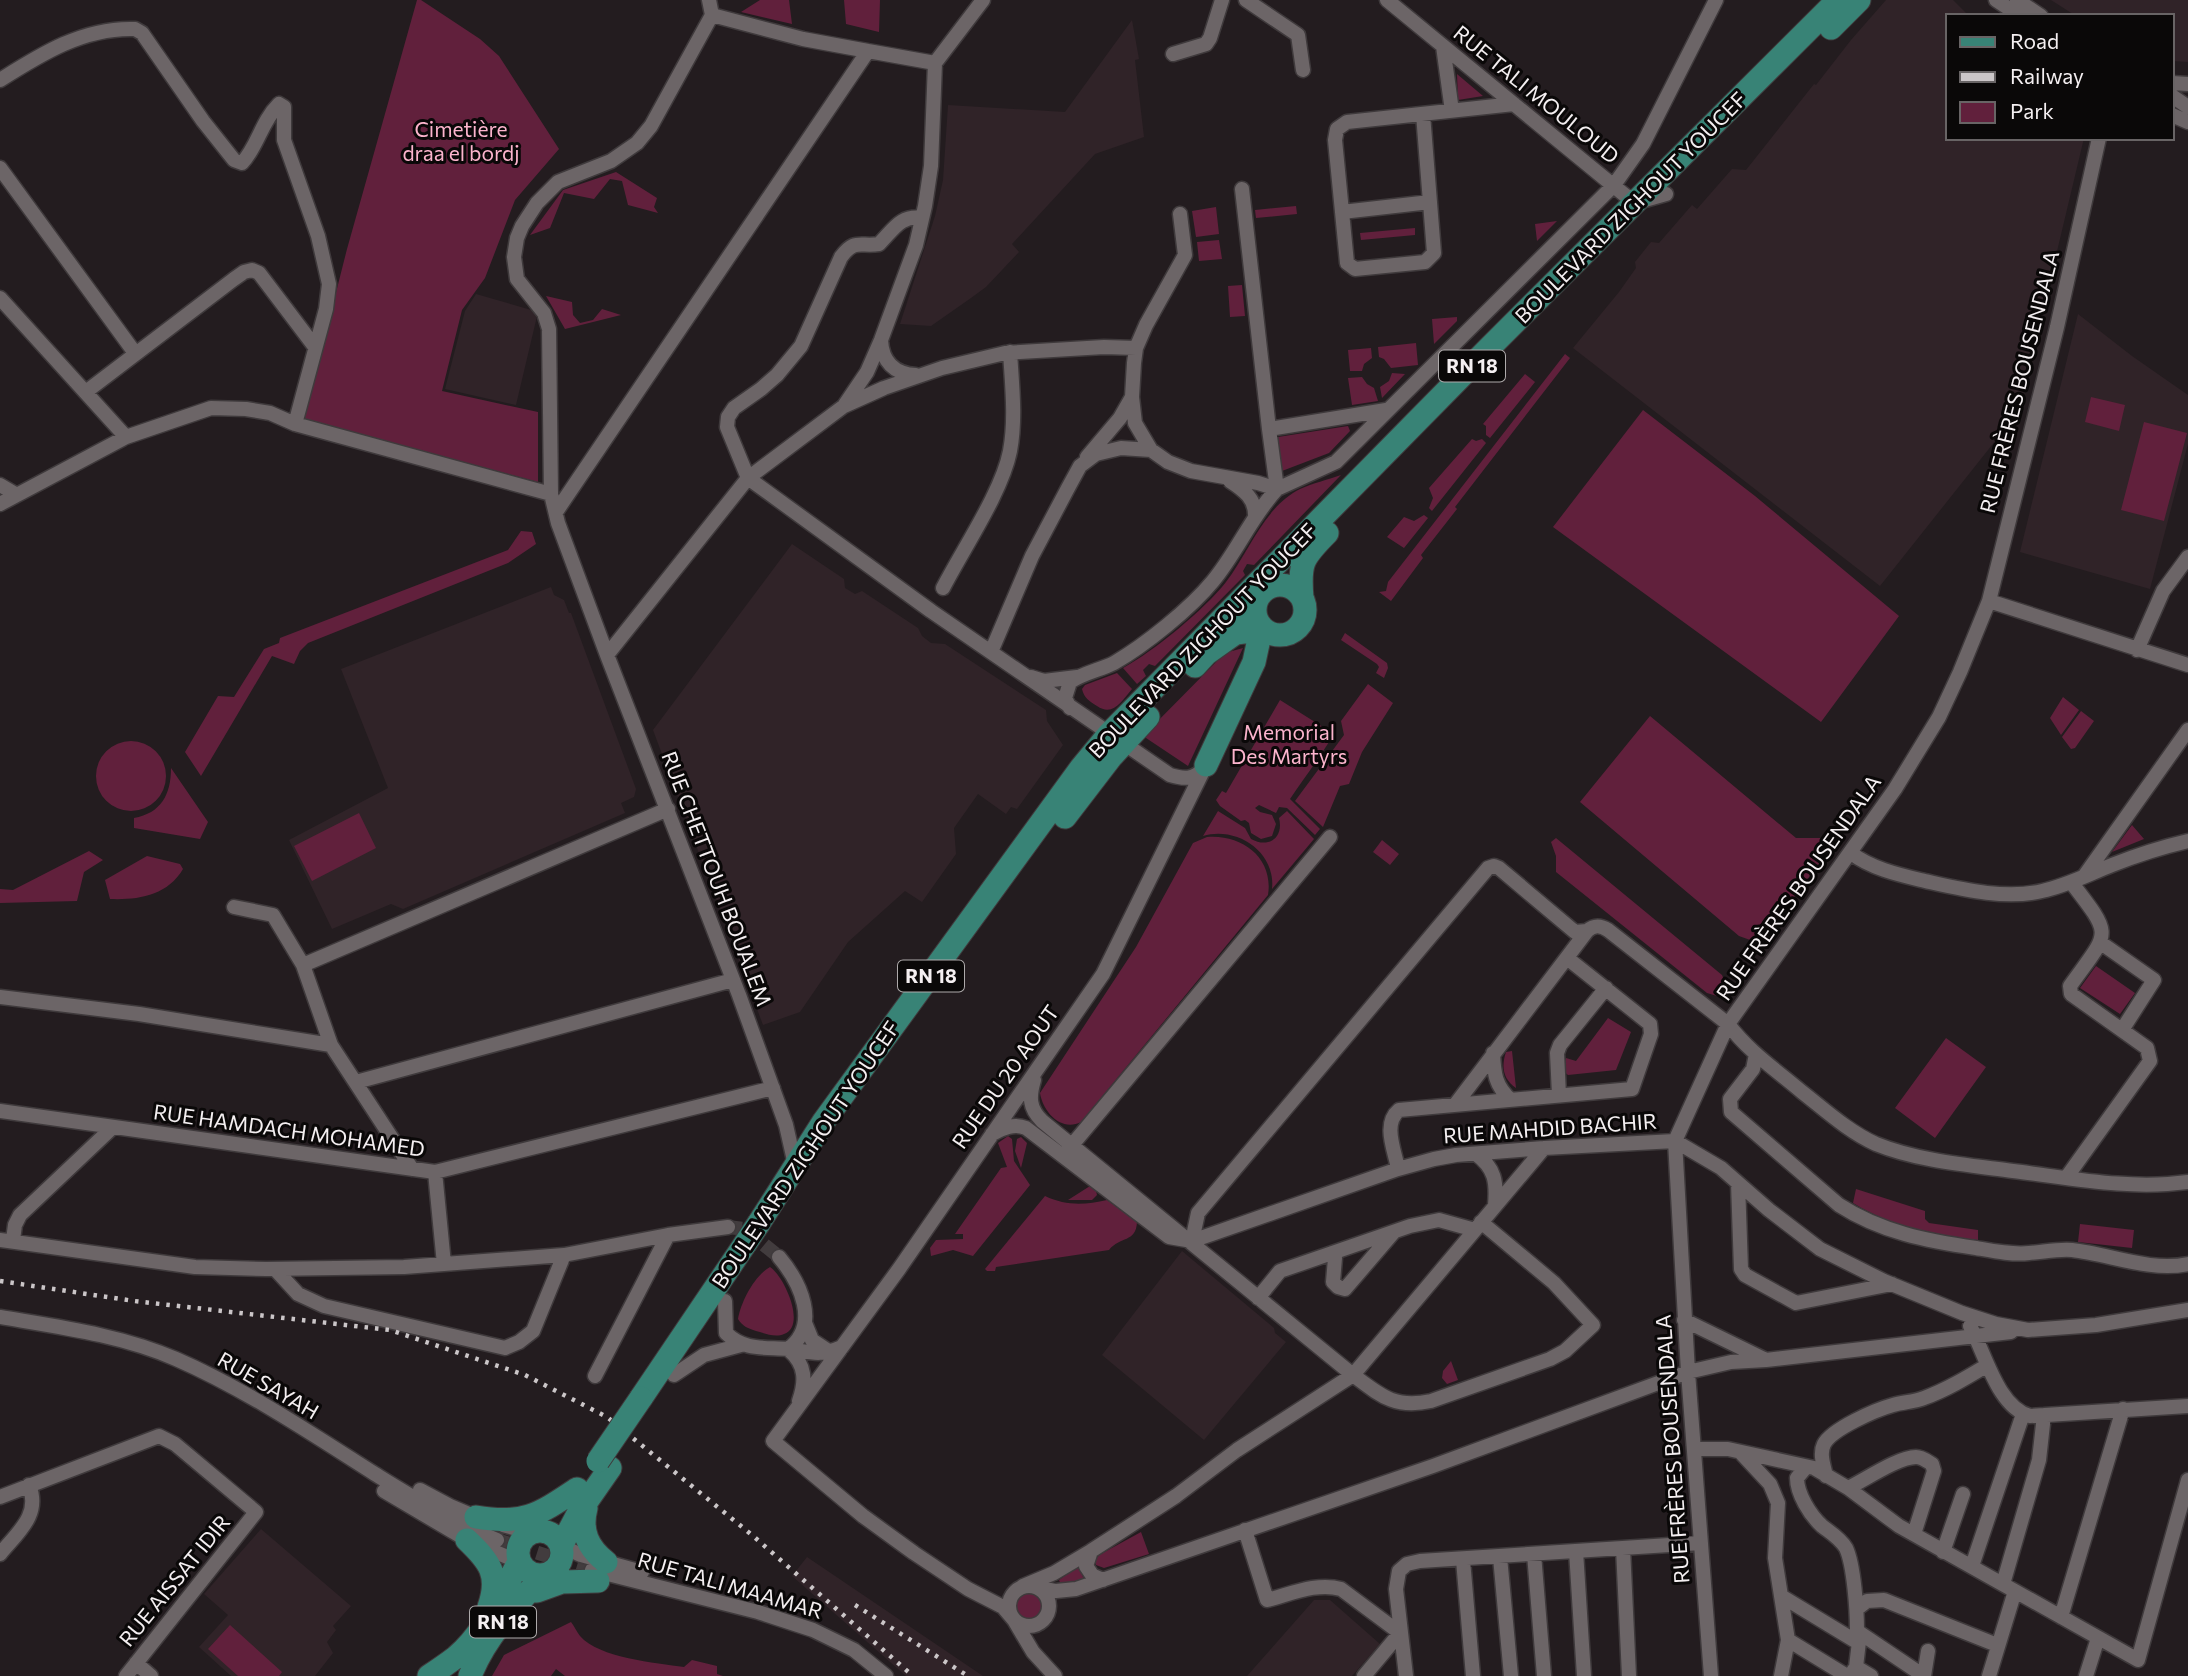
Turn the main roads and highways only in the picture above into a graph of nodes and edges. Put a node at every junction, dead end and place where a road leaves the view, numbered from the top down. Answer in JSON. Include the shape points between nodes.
{"nodes":[{"id":1,"x":1838,"y":0,"type":"edge"},
{"id":2,"x":1859,"y":0,"type":"edge"},
{"id":3,"x":1664,"y":186,"type":"junction"},
{"id":4,"x":1275,"y":566,"type":"junction"},
{"id":5,"x":1259,"y":597,"type":"junction"},
{"id":6,"x":1302,"y":598,"type":"junction"},
{"id":7,"x":1231,"y":624,"type":"junction"},
{"id":8,"x":1291,"y":633,"type":"junction"},
{"id":9,"x":1254,"y":662,"type":"junction"},
{"id":10,"x":1114,"y":745,"type":"junction"},
{"id":11,"x":1206,"y":765,"type":"road end"},
{"id":12,"x":765,"y":1226,"type":"junction"},
{"id":13,"x":760,"y":1251,"type":"junction"},
{"id":14,"x":647,"y":1401,"type":"junction"},
{"id":15,"x":583,"y":1494,"type":"junction"},
{"id":16,"x":476,"y":1517,"type":"road end"},
{"id":17,"x":539,"y":1531,"type":"junction"},
{"id":18,"x":467,"y":1540,"type":"road end"},
{"id":19,"x":561,"y":1546,"type":"junction"},
{"id":20,"x":519,"y":1562,"type":"junction"},
{"id":21,"x":545,"y":1575,"type":"junction"},
{"id":22,"x":519,"y":1601,"type":"junction"},
{"id":23,"x":490,"y":1615,"type":"junction"},
{"id":24,"x":432,"y":1676,"type":"edge"},
{"id":25,"x":470,"y":1676,"type":"edge"}],
"edges":[{"from":1,"to":3,"type":"main road","name":"BOULEVARD ZIGHOUT YOUCEF","number":"RN 18"},
{"from":2,"to":3,"type":"main road","name":"BOULEVARD ZIGHOUT YOUCEF","number":"RN 18"},
{"from":3,"to":4,"type":"main road","name":"BOULEVARD ZIGHOUT YOUCEF","number":"RN 18","via":[[1623,196]]},
{"from":3,"to":6,"type":"main road","name":"BOULEVARD ZIGHOUT YOUCEF","number":"RN 18","via":[[1315,546],[1301,566]]},
{"from":4,"to":5,"type":"main road"},
{"from":4,"to":7,"type":"main road","name":"BOULEVARD ZIGHOUT YOUCEF","number":"RN 18"},
{"from":5,"to":6,"type":"main road","via":[[1275,585],[1283,585]]},
{"from":5,"to":7,"type":"main road","via":[[1246,600]]},
{"from":5,"to":8,"type":"main road","via":[[1256,620],[1261,627],[1275,635]]},
{"from":6,"to":8,"type":"main road","via":[[1304,618]]},
{"from":7,"to":9,"type":"main road","via":[[1259,639]]},
{"from":7,"to":10,"type":"main road","name":"BOULEVARD ZIGHOUT YOUCEF","number":"RN 18"},
{"from":8,"to":9,"type":"main road"},
{"from":9,"to":11,"type":"main road"},
{"from":10,"to":12,"type":"main road","name":"BOULEVARD ZIGHOUT YOUCEF","number":"RN 18"},
{"from":10,"to":12,"type":"main road","name":"BOULEVARD ZIGHOUT YOUCEF","number":"RN 18","via":[[1081,768],[824,1121],[795,1165]]},
{"from":12,"to":13,"type":"main road","name":"BOULEVARD ZIGHOUT YOUCEF","number":"RN 18"},
{"from":13,"to":14,"type":"main road","name":"BOULEVARD ZIGHOUT YOUCEF","number":"RN 18"},
{"from":13,"to":14,"type":"main road","name":"BOULEVARD ZIGHOUT YOUCEF","number":"RN 18","via":[[674,1375]]},
{"from":14,"to":15,"type":"main road","name":"BOULEVARD ZIGHOUT YOUCEF","number":"RN 18"},
{"from":15,"to":16,"type":"main road","via":[[508,1522]]},
{"from":15,"to":17,"type":"main road","name":"BOULEVARD ZIGHOUT YOUCEF","number":"RN 18"},
{"from":15,"to":19,"type":"main road","name":"BOULEVARD ZIGHOUT YOUCEF","number":"RN 18"},
{"from":15,"to":22,"type":"main road","via":[[586,1539],[598,1571],[548,1585]]},
{"from":17,"to":19,"type":"main road","via":[[553,1535]]},
{"from":17,"to":20,"type":"main road","via":[[521,1541]]},
{"from":18,"to":23,"type":"main road","via":[[487,1561],[493,1576]]},
{"from":19,"to":21,"type":"main road","via":[[557,1567]]},
{"from":20,"to":21,"type":"main road","via":[[527,1572]]},
{"from":20,"to":23,"type":"main road"},
{"from":21,"to":22,"type":"main road","number":"RN 18"},
{"from":22,"to":25,"type":"main road","number":"RN 18"},
{"from":23,"to":24,"type":"main road","number":"RN 18","via":[[461,1652]]}]}
